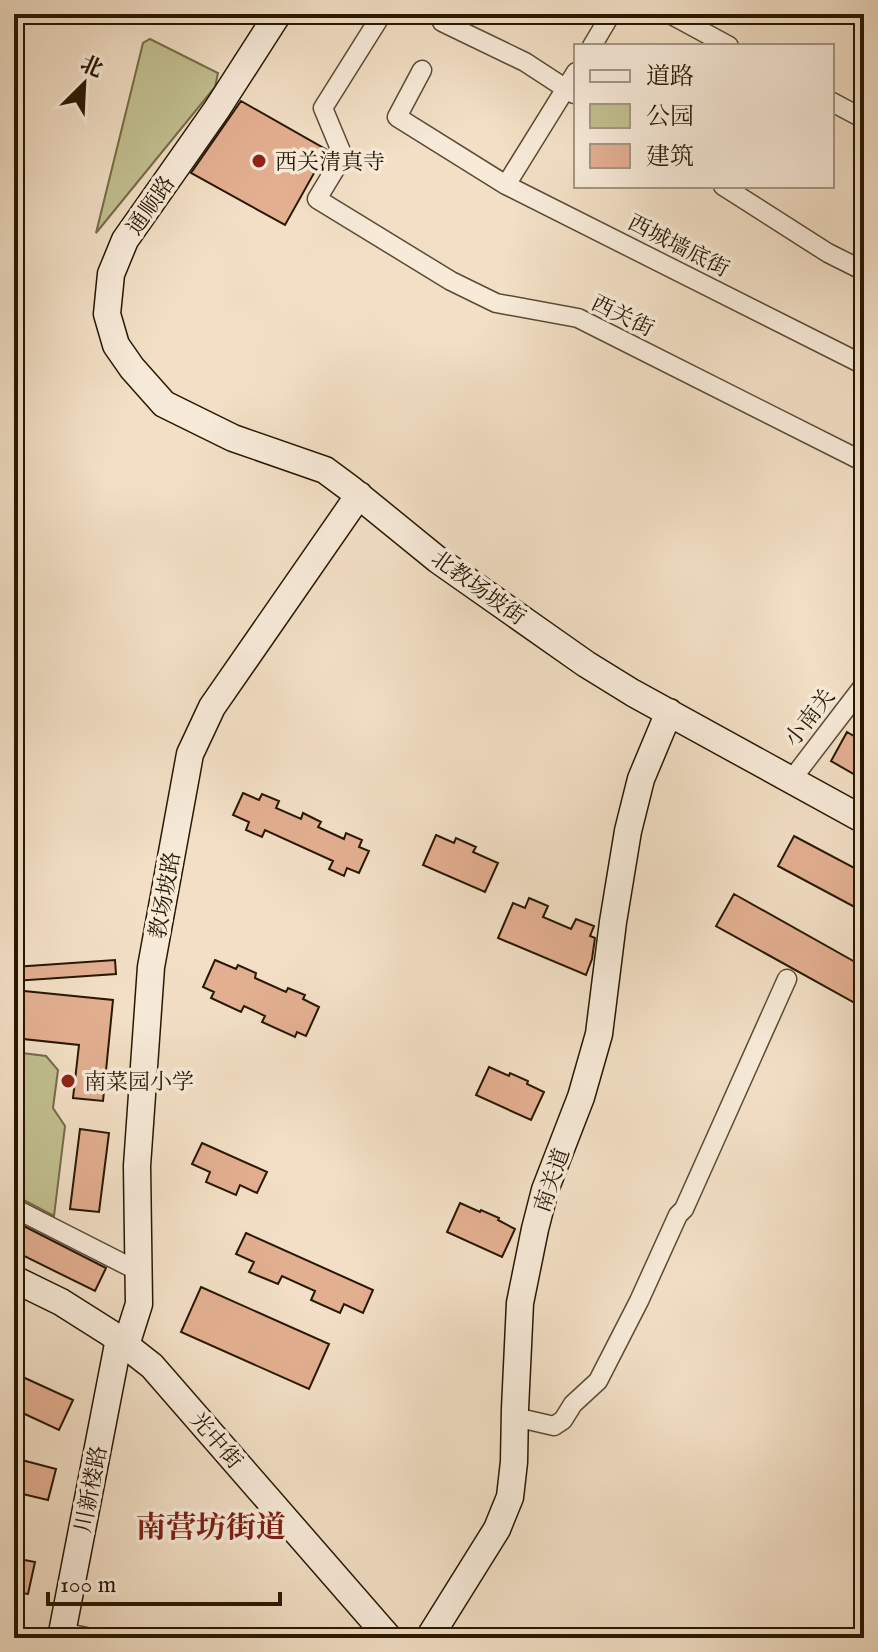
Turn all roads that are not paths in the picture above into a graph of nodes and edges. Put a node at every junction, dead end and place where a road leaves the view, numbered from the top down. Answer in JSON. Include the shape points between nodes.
{"nodes":[{"id":1,"x":278,"y":14,"type":"edge"},
{"id":2,"x":382,"y":14,"type":"edge"},
{"id":3,"x":611,"y":14,"type":"edge"},
{"id":4,"x":670,"y":14,"type":"edge"},
{"id":5,"x":442,"y":22,"type":"dead end"},
{"id":6,"x":593,"y":44,"type":"edge"},
{"id":7,"x":725,"y":44,"type":"edge"},
{"id":8,"x":422,"y":70,"type":"dead end"},
{"id":9,"x":571,"y":92,"type":"edge"},
{"id":10,"x":834,"y":103,"type":"edge"},
{"id":11,"x":864,"y":119,"type":"edge"},
{"id":12,"x":506,"y":185,"type":"junction"},
{"id":13,"x":726,"y":188,"type":"edge"},
{"id":14,"x":864,"y":271,"type":"edge"},
{"id":15,"x":864,"y":365,"type":"edge"},
{"id":16,"x":164,"y":404,"type":"joint"},
{"id":17,"x":864,"y":462,"type":"edge"},
{"id":18,"x":359,"y":495,"type":"junction"},
{"id":19,"x":864,"y":685,"type":"edge"},
{"id":20,"x":669,"y":712,"type":"junction"},
{"id":21,"x":792,"y":779,"type":"junction"},
{"id":22,"x":864,"y":820,"type":"edge"},
{"id":23,"x":787,"y":979,"type":"dead end"},
{"id":24,"x":14,"y":1208,"type":"edge"},
{"id":25,"x":138,"y":1271,"type":"junction"},
{"id":26,"x":14,"y":1279,"type":"edge"},
{"id":27,"x":14,"y":1297,"type":"edge"},
{"id":28,"x":124,"y":1352,"type":"junction"},
{"id":29,"x":515,"y":1417,"type":"junction"},
{"id":30,"x":74,"y":1636,"type":"edge"},
{"id":31,"x":367,"y":1638,"type":"edge"},
{"id":32,"x":389,"y":1638,"type":"edge"},
{"id":33,"x":429,"y":1638,"type":"edge"}],
"edges":[{"from":1,"to":16,"type":"street","name":"通顺路","via":[[125,240],[111,274],[107,314],[116,345]]},
{"from":2,"to":17,"type":"street","name":"西关街","via":[[323,108],[343,156],[317,199],[496,303],[578,318]]},
{"from":3,"to":6,"type":"street"},
{"from":4,"to":7,"type":"street"},
{"from":5,"to":9,"type":"street","via":[[525,62]]},
{"from":8,"to":12,"type":"street","name":"西城墙底街","via":[[397,117]]},
{"from":9,"to":12,"type":"street"},
{"from":10,"to":11,"type":"street"},
{"from":12,"to":15,"type":"street","name":"西城墙底街"},
{"from":13,"to":14,"type":"street"},
{"from":16,"to":18,"type":"street","name":"北教场坡街","via":[[233,438],[325,470]]},
{"from":18,"to":20,"type":"street","name":"北教场坡街","via":[[438,560],[586,664]]},
{"from":18,"to":25,"type":"street","name":"教场坡路","via":[[212,707],[190,754],[151,967],[137,1166]]},
{"from":19,"to":21,"type":"street","name":"小南关"},
{"from":20,"to":21,"type":"street","name":"北教场坡街"},
{"from":20,"to":29,"type":"street","name":"南关道","via":[[641,779],[628,831],[599,1034],[535,1229],[520,1303]]},
{"from":21,"to":22,"type":"street","name":"北教场坡街"},
{"from":23,"to":29,"type":"street","via":[[684,1209],[598,1381],[554,1426]]},
{"from":24,"to":25,"type":"street"},
{"from":25,"to":28,"type":"street","name":"教场坡路","via":[[139,1304]]},
{"from":26,"to":28,"type":"street","name":"光中街","via":[[61,1302]]},
{"from":27,"to":28,"type":"street","name":"光中街","via":[[101,1345]]},
{"from":28,"to":30,"type":"street","name":"川新楼路"},
{"from":28,"to":31,"type":"street","name":"光中街","via":[[143,1382]]},
{"from":28,"to":32,"type":"street","name":"光中街","via":[[152,1366]]},
{"from":29,"to":33,"type":"street","name":"南关道","via":[[510,1497],[497,1529]]}]}
